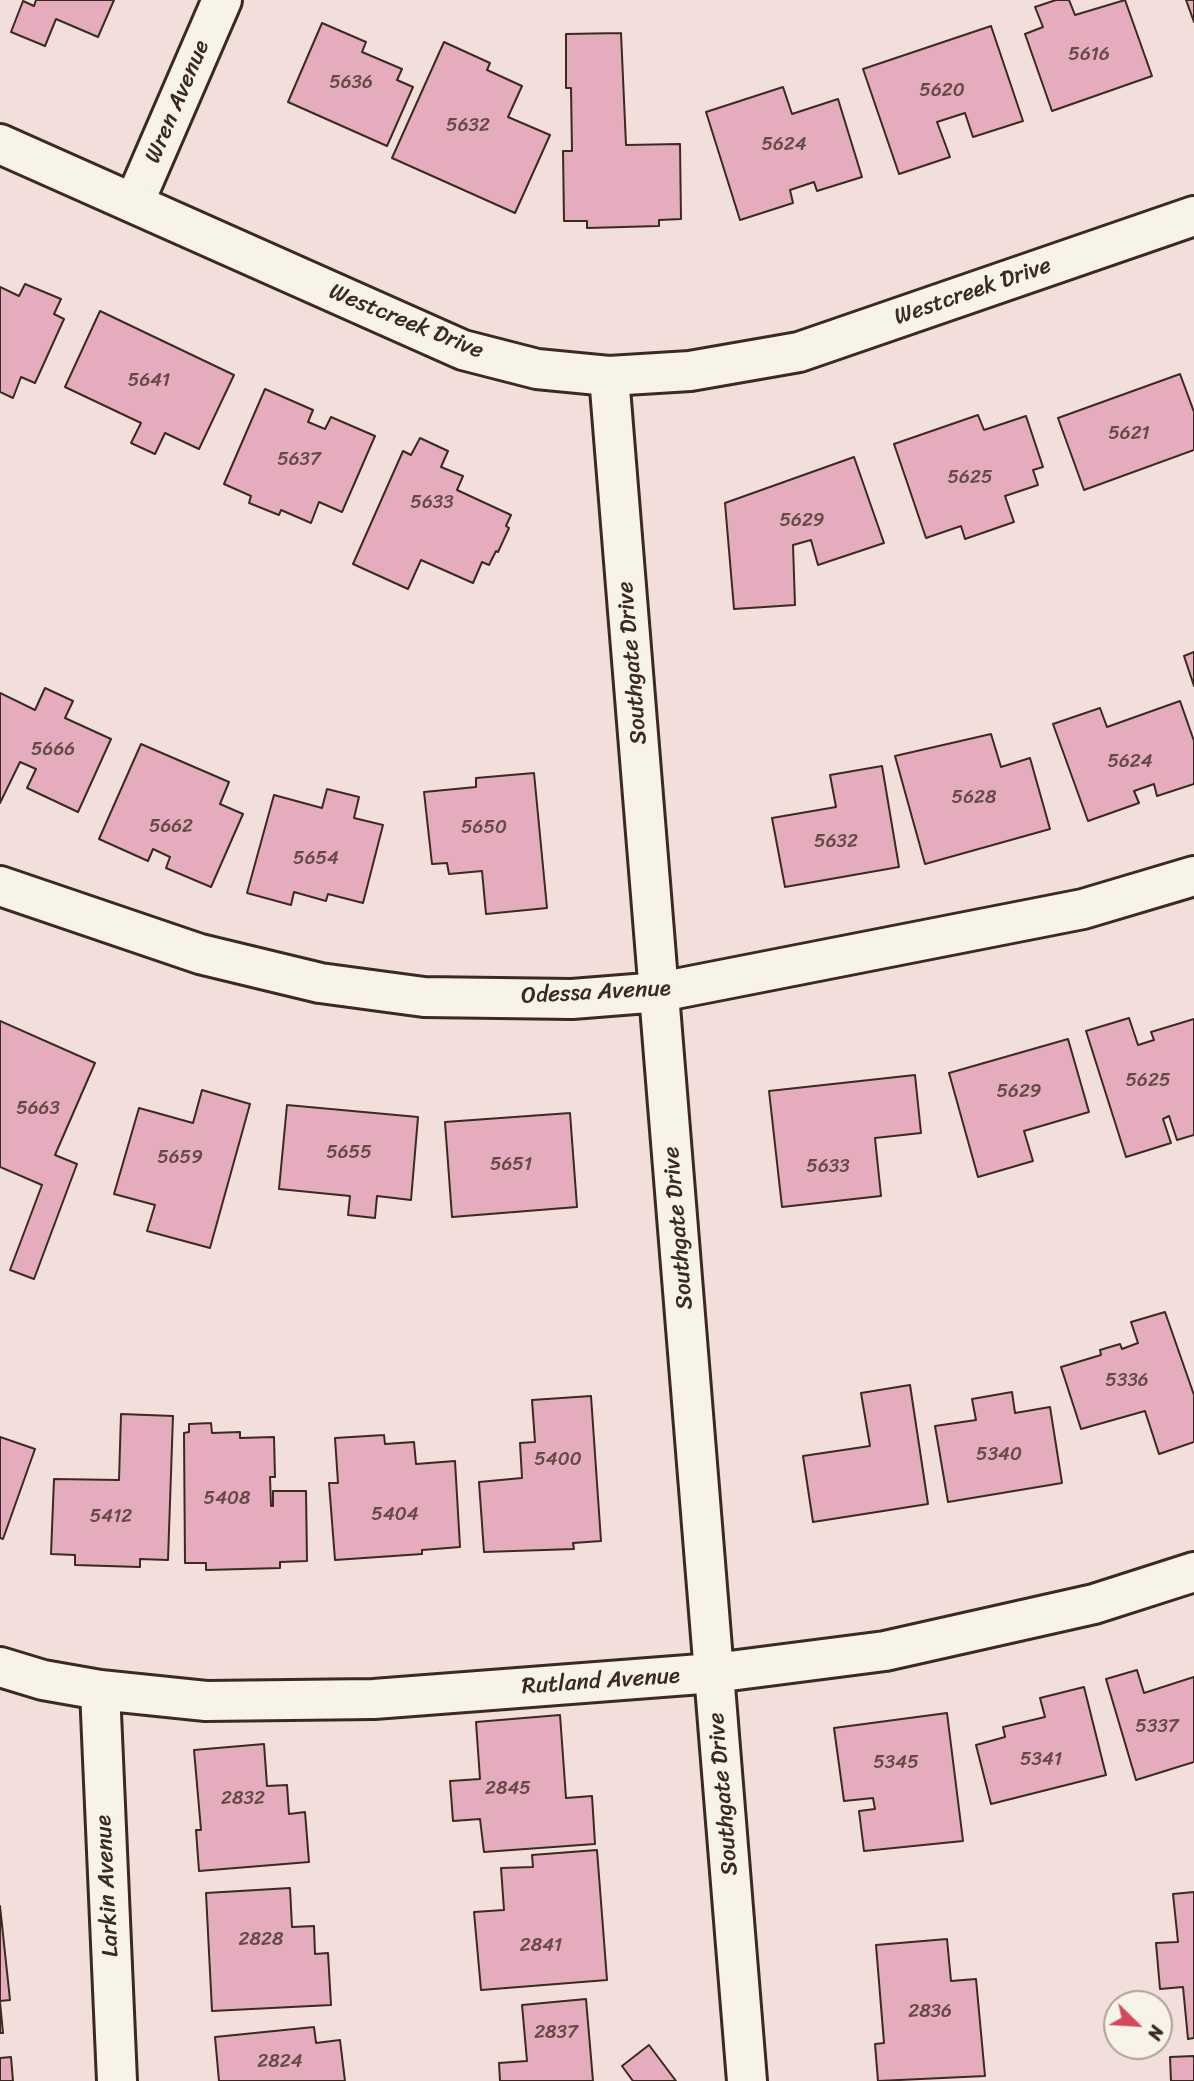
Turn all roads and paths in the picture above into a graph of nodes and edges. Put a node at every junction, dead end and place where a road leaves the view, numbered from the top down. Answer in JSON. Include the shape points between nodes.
{"nodes":[{"id":1,"x":222,"y":0,"type":"edge"},
{"id":2,"x":0,"y":144,"type":"edge"},
{"id":3,"x":134,"y":203,"type":"junction"},
{"id":4,"x":1194,"y":216,"type":"edge"},
{"id":5,"x":609,"y":376,"type":"junction"},
{"id":6,"x":1194,"y":876,"type":"edge"},
{"id":7,"x":0,"y":886,"type":"edge"},
{"id":8,"x":660,"y":992,"type":"junction"},
{"id":9,"x":1194,"y":1572,"type":"edge"},
{"id":10,"x":0,"y":1667,"type":"edge"},
{"id":11,"x":714,"y":1673,"type":"junction"},
{"id":12,"x":100,"y":1690,"type":"junction"},
{"id":13,"x":117,"y":2081,"type":"edge"},
{"id":14,"x":747,"y":2081,"type":"edge"}],
"edges":[{"from":1,"to":3,"type":"street","name":"Wren Avenue"},
{"from":2,"to":3,"type":"street","name":"Westcreek Drive"},
{"from":3,"to":5,"type":"street","name":"Westcreek Drive","via":[[463,350],[537,369]]},
{"from":4,"to":5,"type":"street","name":"Westcreek Drive","via":[[799,352],[690,371]]},
{"from":5,"to":8,"type":"street","name":"Southgate Drive"},
{"from":6,"to":8,"type":"street","name":"Odessa Avenue","via":[[1083,909]]},
{"from":7,"to":8,"type":"street","name":"Odessa Avenue","via":[[200,954],[320,983],[424,997],[572,999]]},
{"from":8,"to":11,"type":"street","name":"Southgate Drive"},
{"from":9,"to":11,"type":"street","name":"Rutland Avenue","via":[[1094,1604],[885,1651]]},
{"from":10,"to":12,"type":"street","name":"Rutland Avenue"},
{"from":11,"to":12,"type":"street","name":"Rutland Avenue","via":[[374,1699],[206,1701]]},
{"from":11,"to":14,"type":"street","name":"Southgate Drive"},
{"from":12,"to":13,"type":"street","name":"Larkin Avenue"}]}
